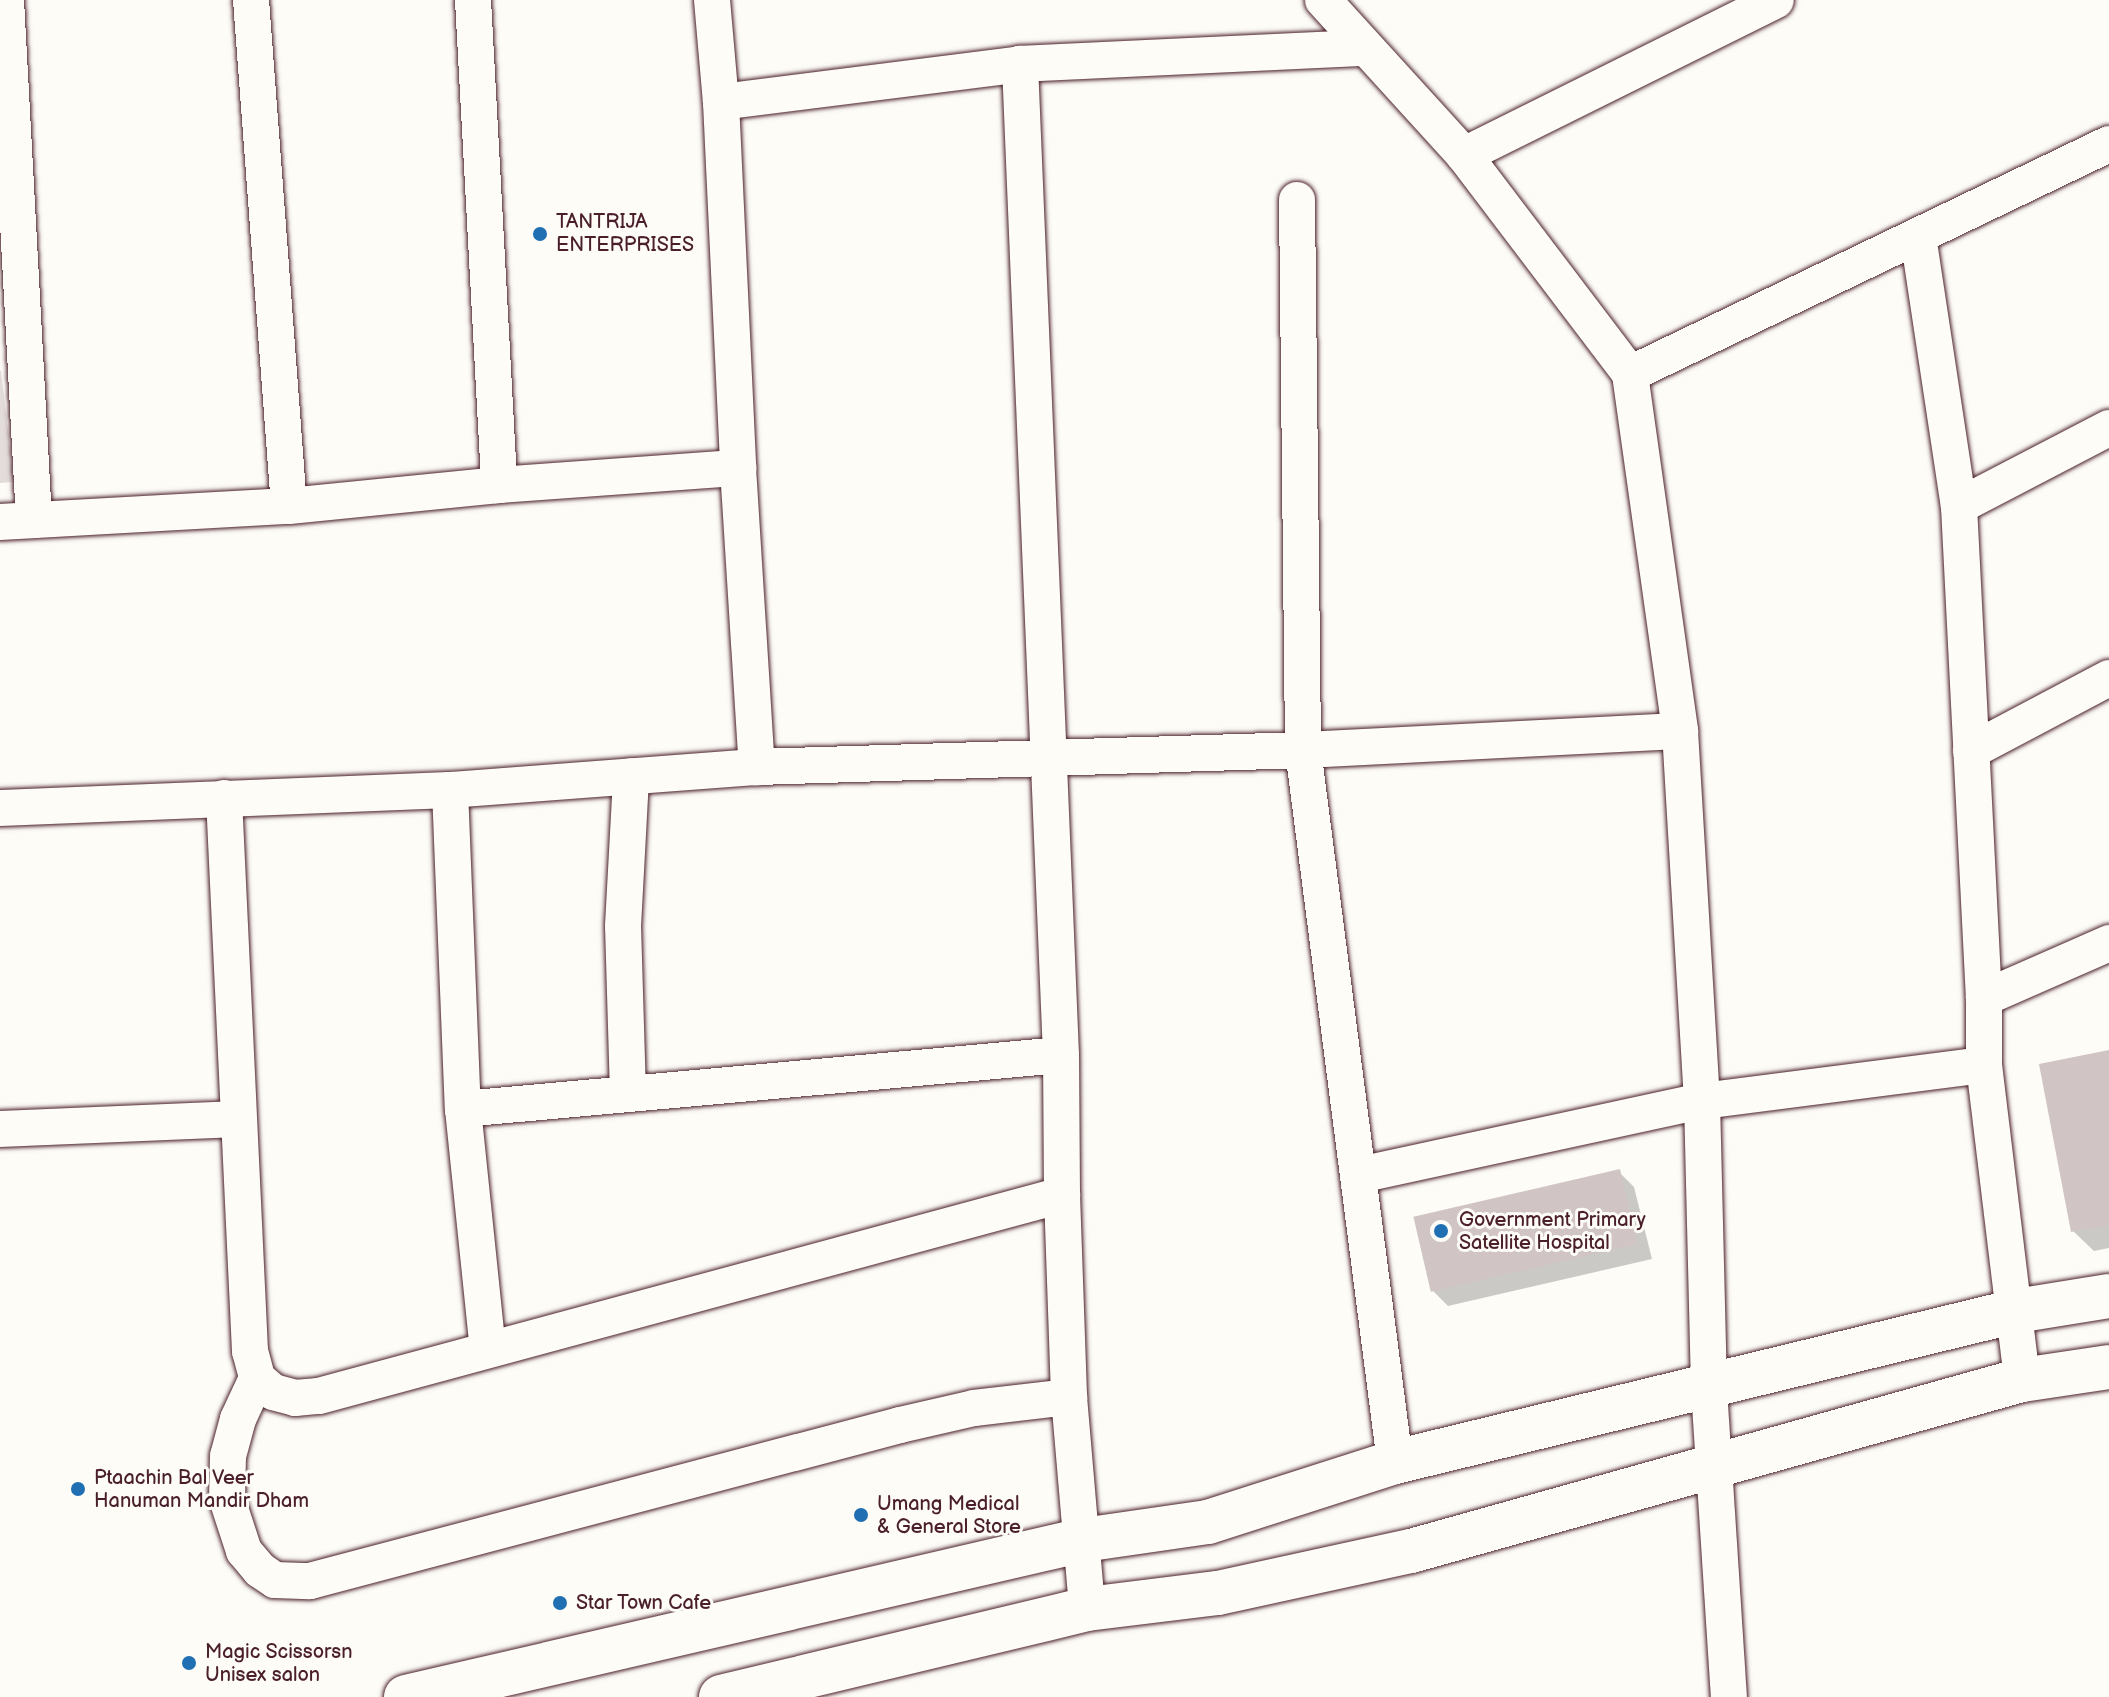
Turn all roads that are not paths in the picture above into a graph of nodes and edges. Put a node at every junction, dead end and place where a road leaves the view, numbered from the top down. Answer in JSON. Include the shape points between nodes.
{"nodes":[{"id":1,"x":6,"y":0,"type":"edge"},
{"id":2,"x":251,"y":0,"type":"edge"},
{"id":3,"x":473,"y":0,"type":"edge"},
{"id":4,"x":712,"y":0,"type":"edge"},
{"id":5,"x":1323,"y":0,"type":"edge"},
{"id":6,"x":1776,"y":0,"type":"edge"},
{"id":7,"x":1364,"y":48,"type":"junction"},
{"id":8,"x":1020,"y":64,"type":"junction"},
{"id":9,"x":721,"y":102,"type":"junction"},
{"id":10,"x":6,"y":103,"type":"edge"},
{"id":11,"x":2109,"y":144,"type":"edge"},
{"id":12,"x":1464,"y":155,"type":"junction"},
{"id":13,"x":1297,"y":200,"type":"dead end"},
{"id":14,"x":1918,"y":236,"type":"junction"},
{"id":15,"x":13,"y":354,"type":"edge"},
{"id":16,"x":1630,"y":374,"type":"junction"},
{"id":17,"x":2109,"y":428,"type":"edge"},
{"id":18,"x":738,"y":468,"type":"junction"},
{"id":19,"x":499,"y":485,"type":"junction"},
{"id":20,"x":289,"y":506,"type":"junction"},
{"id":21,"x":1959,"y":506,"type":"junction"},
{"id":22,"x":17,"y":521,"type":"edge"},
{"id":23,"x":2109,"y":678,"type":"edge"},
{"id":24,"x":1680,"y":731,"type":"junction"},
{"id":25,"x":1303,"y":750,"type":"junction"},
{"id":26,"x":1971,"y":751,"type":"junction"},
{"id":27,"x":1047,"y":759,"type":"junction"},
{"id":28,"x":757,"y":767,"type":"junction"},
{"id":29,"x":631,"y":776,"type":"junction"},
{"id":30,"x":450,"y":790,"type":"junction"},
{"id":31,"x":224,"y":798,"type":"junction"},
{"id":32,"x":0,"y":808,"type":"edge"},
{"id":33,"x":2109,"y":943,"type":"edge"},
{"id":34,"x":1984,"y":998,"type":"junction"},
{"id":35,"x":1061,"y":1055,"type":"junction"},
{"id":36,"x":1984,"y":1065,"type":"junction"},
{"id":37,"x":628,"y":1094,"type":"junction"},
{"id":38,"x":1702,"y":1101,"type":"junction"},
{"id":39,"x":463,"y":1109,"type":"junction"},
{"id":40,"x":238,"y":1119,"type":"junction"},
{"id":41,"x":0,"y":1129,"type":"edge"},
{"id":42,"x":1359,"y":1175,"type":"junction"},
{"id":43,"x":1062,"y":1195,"type":"junction"},
{"id":44,"x":2109,"y":1296,"type":"edge"},
{"id":45,"x":2016,"y":1311,"type":"junction"},
{"id":46,"x":488,"y":1349,"type":"junction"},
{"id":47,"x":2109,"y":1367,"type":"edge"},
{"id":48,"x":257,"y":1378,"type":"junction"},
{"id":49,"x":2022,"y":1380,"type":"junction"},
{"id":50,"x":1709,"y":1389,"type":"junction"},
{"id":51,"x":1069,"y":1397,"type":"junction"},
{"id":52,"x":1395,"y":1462,"type":"junction"},
{"id":53,"x":1715,"y":1463,"type":"junction"},
{"id":54,"x":1083,"y":1540,"type":"junction"},
{"id":55,"x":1087,"y":1609,"type":"junction"},
{"id":56,"x":406,"y":1697,"type":"edge"},
{"id":57,"x":721,"y":1697,"type":"edge"},
{"id":58,"x":1729,"y":1697,"type":"edge"}],
"edges":[{"from":1,"to":10,"type":"street"},
{"from":2,"to":20,"type":"street"},
{"from":3,"to":19,"type":"street"},
{"from":4,"to":9,"type":"street"},
{"from":5,"to":7,"type":"street"},
{"from":6,"to":12,"type":"street"},
{"from":7,"to":8,"type":"street"},
{"from":7,"to":12,"type":"street"},
{"from":8,"to":9,"type":"street"},
{"from":8,"to":27,"type":"street"},
{"from":9,"to":18,"type":"street"},
{"from":10,"to":15,"type":"street"},
{"from":11,"to":14,"type":"street"},
{"from":12,"to":16,"type":"street"},
{"from":13,"to":25,"type":"street"},
{"from":14,"to":16,"type":"street"},
{"from":14,"to":21,"type":"street"},
{"from":15,"to":22,"type":"street"},
{"from":16,"to":24,"type":"street"},
{"from":17,"to":21,"type":"street"},
{"from":18,"to":19,"type":"street"},
{"from":18,"to":28,"type":"street"},
{"from":19,"to":20,"type":"street"},
{"from":20,"to":22,"type":"street"},
{"from":21,"to":26,"type":"street"},
{"from":23,"to":26,"type":"street"},
{"from":24,"to":25,"type":"street"},
{"from":24,"to":38,"type":"street"},
{"from":25,"to":27,"type":"street"},
{"from":25,"to":42,"type":"street"},
{"from":26,"to":34,"type":"street"},
{"from":27,"to":28,"type":"street"},
{"from":27,"to":35,"type":"street"},
{"from":28,"to":29,"type":"street"},
{"from":29,"to":30,"type":"street"},
{"from":29,"to":37,"type":"street","via":[[623,926]]},
{"from":30,"to":31,"type":"street"},
{"from":30,"to":39,"type":"street"},
{"from":31,"to":32,"type":"street"},
{"from":31,"to":40,"type":"street"},
{"from":33,"to":34,"type":"street"},
{"from":34,"to":36,"type":"street"},
{"from":35,"to":37,"type":"street"},
{"from":35,"to":43,"type":"street"},
{"from":36,"to":38,"type":"street"},
{"from":36,"to":45,"type":"street"},
{"from":37,"to":39,"type":"street"},
{"from":38,"to":42,"type":"street"},
{"from":38,"to":50,"type":"street"},
{"from":39,"to":46,"type":"street"},
{"from":40,"to":41,"type":"street"},
{"from":40,"to":48,"type":"street","via":[[250,1351]]},
{"from":42,"to":52,"type":"street"},
{"from":43,"to":46,"type":"street"},
{"from":43,"to":51,"type":"street"},
{"from":44,"to":45,"type":"street"},
{"from":45,"to":49,"type":"street"},
{"from":45,"to":50,"type":"street"},
{"from":46,"to":48,"type":"street","via":[[319,1396],[295,1398],[273,1392]]},
{"from":47,"to":49,"type":"street"},
{"from":48,"to":51,"type":"street","via":[[228,1456],[227,1499],[244,1551],[260,1570],[287,1581],[310,1581],[900,1425],[974,1408]]},
{"from":49,"to":53,"type":"street"},
{"from":50,"to":52,"type":"street"},
{"from":50,"to":53,"type":"street"},
{"from":51,"to":54,"type":"street"},
{"from":52,"to":54,"type":"street","via":[[1208,1522]]},
{"from":53,"to":55,"type":"street","via":[[1411,1551],[1218,1593]]},
{"from":53,"to":58,"type":"street"},
{"from":54,"to":55,"type":"street"},
{"from":54,"to":56,"type":"street"},
{"from":55,"to":57,"type":"street"}]}
